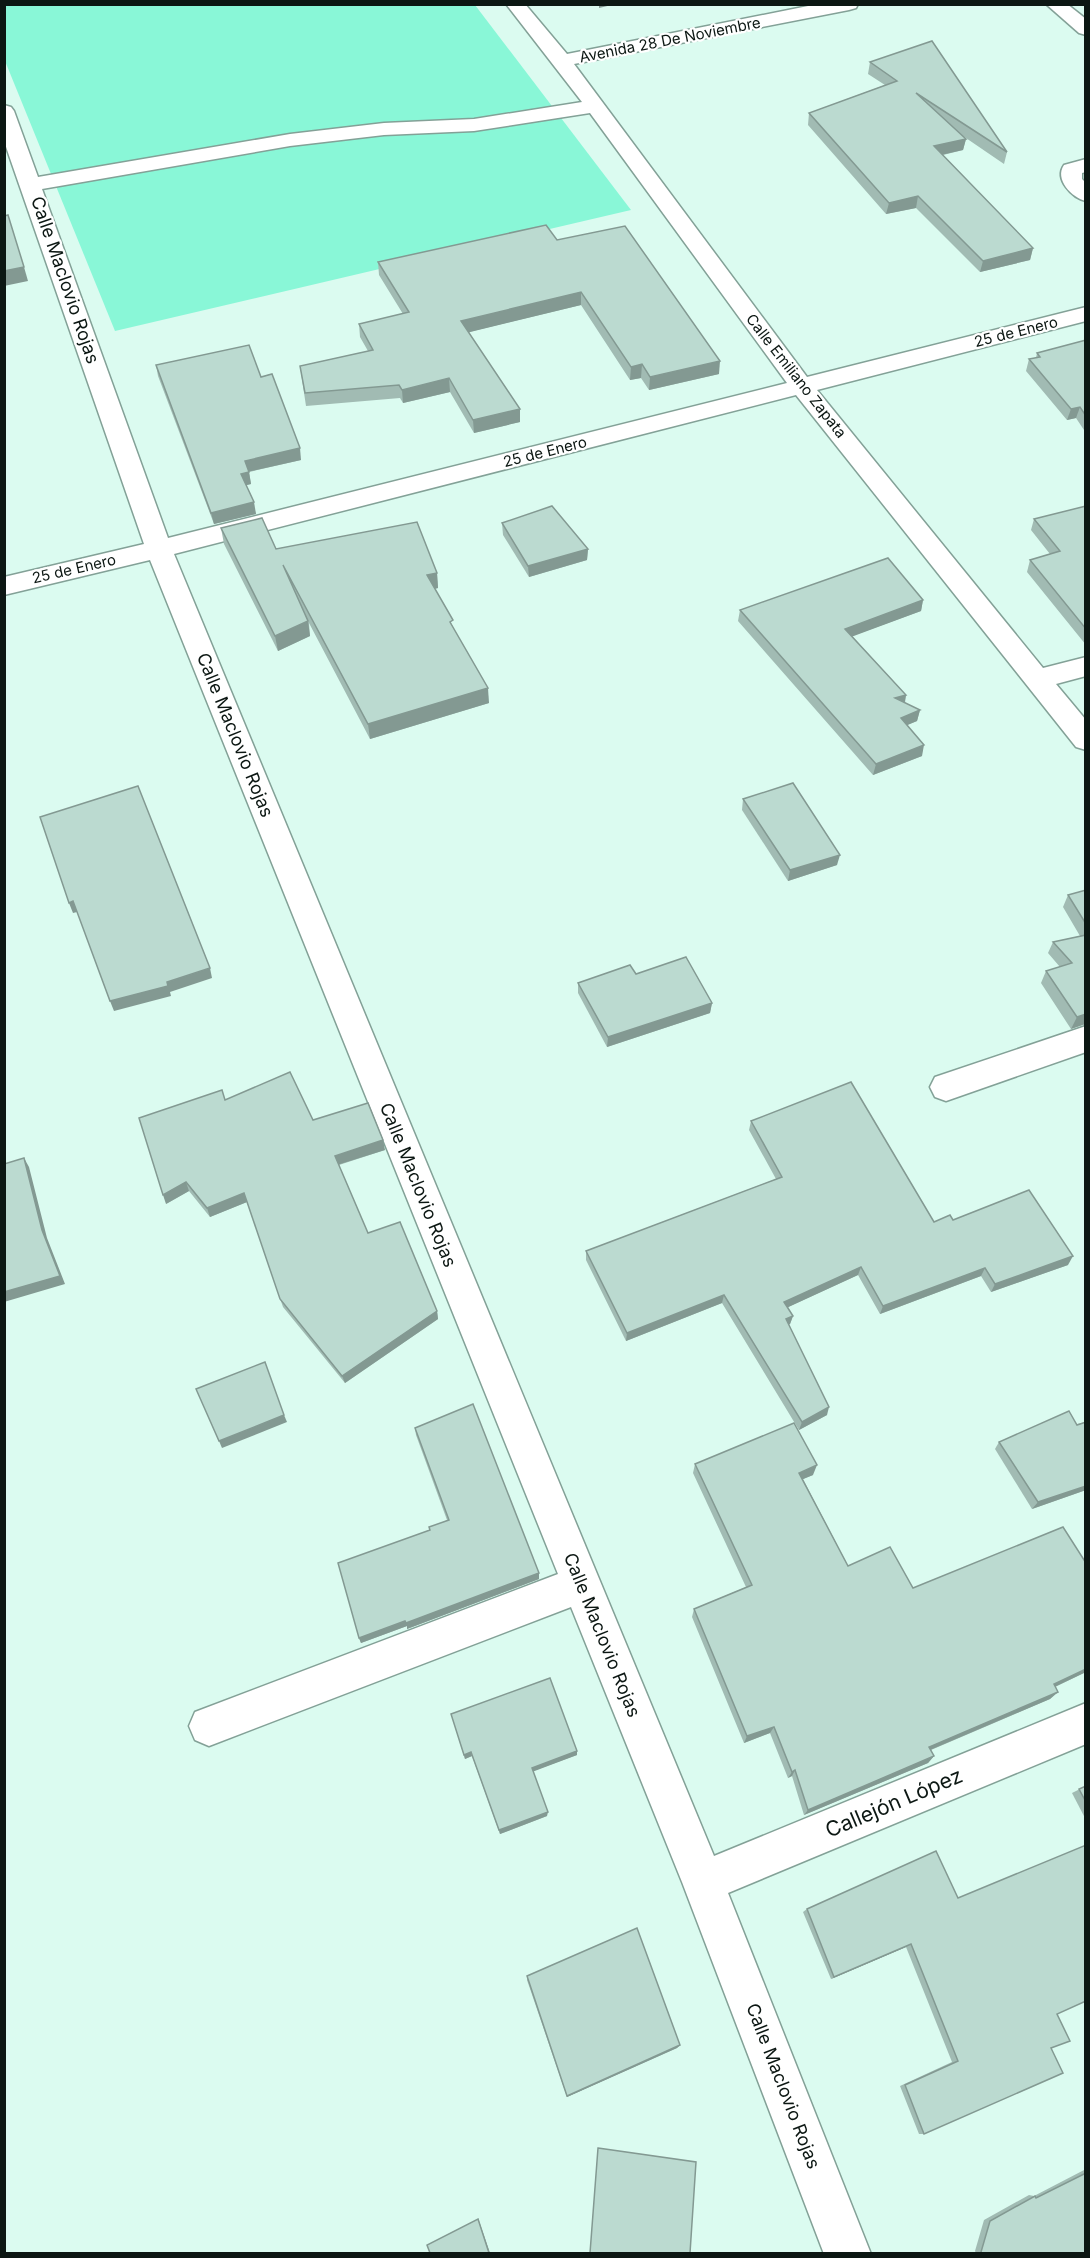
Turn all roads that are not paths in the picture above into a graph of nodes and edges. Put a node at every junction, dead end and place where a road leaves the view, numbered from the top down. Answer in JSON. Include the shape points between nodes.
{"nodes":[{"id":1,"x":515,"y":4,"type":"edge"},
{"id":2,"x":849,"y":4,"type":"edge"},
{"id":3,"x":1055,"y":4,"type":"edge"},
{"id":4,"x":1086,"y":29,"type":"edge"},
{"id":5,"x":562,"y":61,"type":"junction"},
{"id":6,"x":594,"y":106,"type":"junction"},
{"id":7,"x":4,"y":111,"type":"edge"},
{"id":8,"x":1086,"y":165,"type":"edge"},
{"id":9,"x":22,"y":178,"type":"edge"},
{"id":10,"x":1086,"y":195,"type":"edge"},
{"id":11,"x":1086,"y":314,"type":"edge"},
{"id":12,"x":802,"y":387,"type":"junction"},
{"id":13,"x":159,"y":549,"type":"junction"},
{"id":14,"x":4,"y":586,"type":"edge"},
{"id":15,"x":1086,"y":666,"type":"edge"},
{"id":16,"x":1039,"y":679,"type":"junction"},
{"id":17,"x":1086,"y":740,"type":"edge"},
{"id":18,"x":1086,"y":1038,"type":"edge"},
{"id":19,"x":946,"y":1087,"type":"dead end"},
{"id":20,"x":581,"y":1584,"type":"junction"},
{"id":21,"x":1086,"y":1723,"type":"edge"},
{"id":22,"x":209,"y":1726,"type":"dead end"},
{"id":23,"x":703,"y":1882,"type":"junction"},
{"id":24,"x":848,"y":2253,"type":"edge"}],
"edges":[{"from":1,"to":5,"type":"street","name":"Calle Emiliano Zapata"},
{"from":2,"to":5,"type":"street","name":"Avenida 28 De Noviembre"},
{"from":3,"to":4,"type":"street"},
{"from":5,"to":6,"type":"street","name":"Calle Emiliano Zapata"},
{"from":6,"to":9,"type":"street","via":[[474,125],[384,129],[290,140]]},
{"from":6,"to":12,"type":"street","name":"Calle Emiliano Zapata"},
{"from":7,"to":9,"type":"street","name":"Calle Maclovio Rojas"},
{"from":8,"to":10,"type":"street","via":[[1071,170],[1072,181]]},
{"from":9,"to":13,"type":"street","name":"Calle Maclovio Rojas"},
{"from":11,"to":12,"type":"street","name":"25 de Enero"},
{"from":12,"to":13,"type":"street","name":"25 de Enero"},
{"from":12,"to":16,"type":"street","name":"Calle Emiliano Zapata"},
{"from":13,"to":14,"type":"street","name":"25 de Enero"},
{"from":13,"to":20,"type":"street","name":"Calle Maclovio Rojas"},
{"from":15,"to":16,"type":"street"},
{"from":16,"to":17,"type":"street","name":"Calle Emiliano Zapata"},
{"from":18,"to":19,"type":"street"},
{"from":20,"to":22,"type":"street"},
{"from":20,"to":23,"type":"street","name":"Calle Maclovio Rojas"},
{"from":21,"to":23,"type":"street","name":"Callejón López"},
{"from":23,"to":24,"type":"street","name":"Calle Maclovio Rojas"}]}
